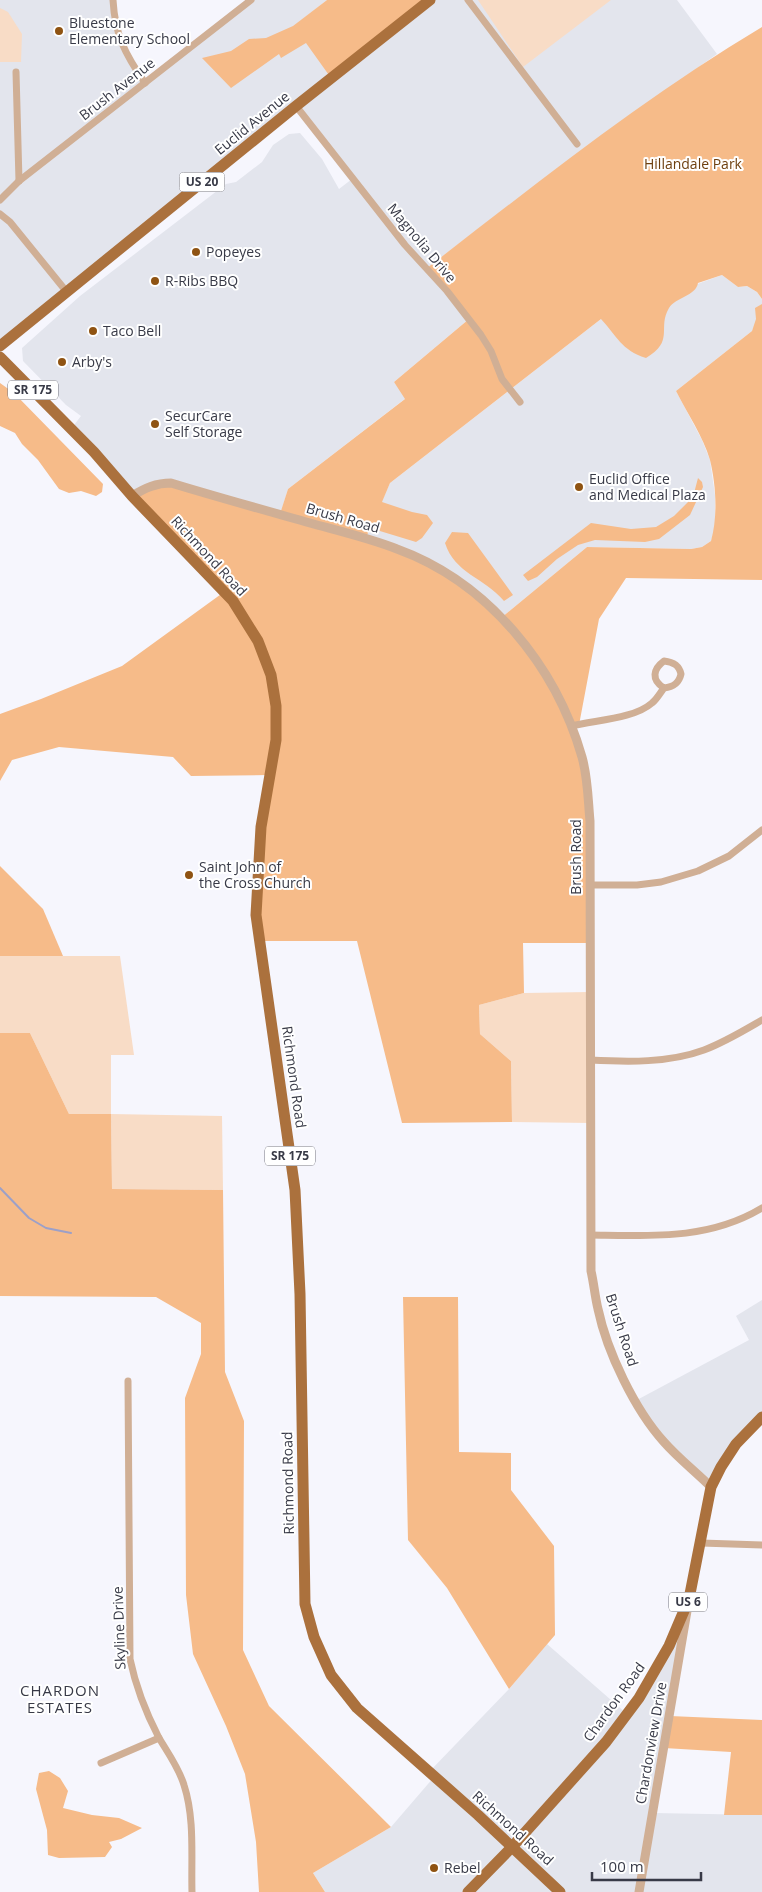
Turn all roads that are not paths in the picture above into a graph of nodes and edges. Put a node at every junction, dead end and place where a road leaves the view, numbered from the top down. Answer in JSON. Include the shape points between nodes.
{"nodes":[{"id":1,"x":112,"y":0,"type":"edge"},
{"id":2,"x":430,"y":0,"type":"edge"},
{"id":3,"x":468,"y":0,"type":"edge"},
{"id":4,"x":246,"y":2,"type":"edge"},
{"id":5,"x":16,"y":72,"type":"dead end"},
{"id":6,"x":145,"y":83,"type":"junction"},
{"id":7,"x":296,"y":106,"type":"junction"},
{"id":8,"x":577,"y":144,"type":"dead end"},
{"id":9,"x":20,"y":181,"type":"junction"},
{"id":10,"x":0,"y":200,"type":"edge"},
{"id":11,"x":0,"y":214,"type":"edge"},
{"id":12,"x":66,"y":291,"type":"junction"},
{"id":13,"x":0,"y":346,"type":"edge"},
{"id":14,"x":0,"y":357,"type":"edge"},
{"id":15,"x":520,"y":402,"type":"dead end"},
{"id":16,"x":132,"y":496,"type":"junction"},
{"id":17,"x":664,"y":688,"type":"dead end"},
{"id":18,"x":572,"y":726,"type":"junction"},
{"id":19,"x":762,"y":830,"type":"edge"},
{"id":20,"x":590,"y":885,"type":"junction"},
{"id":21,"x":762,"y":1020,"type":"edge"},
{"id":22,"x":590,"y":1060,"type":"junction"},
{"id":23,"x":762,"y":1208,"type":"edge"},
{"id":24,"x":592,"y":1235,"type":"junction"},
{"id":25,"x":128,"y":1381,"type":"dead end"},
{"id":26,"x":762,"y":1417,"type":"edge"},
{"id":27,"x":711,"y":1488,"type":"junction"},
{"id":28,"x":701,"y":1543,"type":"junction"},
{"id":29,"x":762,"y":1545,"type":"edge"},
{"id":30,"x":689,"y":1599,"type":"junction"},
{"id":31,"x":159,"y":1738,"type":"junction"},
{"id":32,"x":100,"y":1763,"type":"dead end"},
{"id":33,"x":512,"y":1847,"type":"junction"},
{"id":34,"x":192,"y":1892,"type":"edge"},
{"id":35,"x":468,"y":1892,"type":"edge"},
{"id":36,"x":560,"y":1892,"type":"edge"},
{"id":37,"x":639,"y":1892,"type":"edge"}],
"edges":[{"from":1,"to":6,"type":"street","via":[[122,44]]},
{"from":2,"to":7,"type":"main road","name":"Euclid Avenue","number":"US 20"},
{"from":3,"to":8,"type":"street"},
{"from":4,"to":6,"type":"street","name":"Brush Avenue"},
{"from":5,"to":9,"type":"street"},
{"from":6,"to":9,"type":"street","name":"Brush Avenue"},
{"from":7,"to":12,"type":"main road","name":"Euclid Avenue","number":"US 20"},
{"from":7,"to":15,"type":"street","name":"Magnolia Drive","via":[[405,245],[481,335],[502,379]]},
{"from":9,"to":10,"type":"street","name":"Brush Avenue"},
{"from":11,"to":12,"type":"street"},
{"from":12,"to":13,"type":"main road","name":"Euclid Avenue","number":"US 20"},
{"from":14,"to":16,"type":"main road","name":"Richmond Road","number":"SR 175","via":[[94,452]]},
{"from":16,"to":18,"type":"street","name":"Brush Road","via":[[145,488],[172,483],[399,549],[449,574],[501,618],[523,642],[554,687]]},
{"from":16,"to":33,"type":"main road","name":"Richmond Road","number":"SR 175","via":[[233,601],[258,641],[276,706],[276,740],[261,827],[256,915],[295,1190],[305,1604],[314,1637],[331,1675],[357,1708]]},
{"from":17,"to":18,"type":"street","via":[[653,702],[634,713]]},
{"from":18,"to":20,"type":"street","name":"Brush Road","via":[[588,791]]},
{"from":19,"to":20,"type":"street","via":[[729,856],[689,874],[637,885]]},
{"from":20,"to":22,"type":"street","name":"Brush Road"},
{"from":21,"to":22,"type":"street","via":[[736,1036],[673,1058],[637,1062]]},
{"from":22,"to":24,"type":"street","name":"Brush Road"},
{"from":23,"to":24,"type":"street","via":[[701,1232],[669,1236]]},
{"from":24,"to":27,"type":"street","name":"Brush Road","via":[[592,1271],[598,1311],[614,1357],[644,1417],[664,1442]]},
{"from":25,"to":31,"type":"street","name":"Skyline Drive","via":[[130,1659],[135,1684]]},
{"from":26,"to":27,"type":"main road","name":"Chardon Road","number":"US 6","via":[[736,1444]]},
{"from":27,"to":28,"type":"main road","name":"Chardon Road","number":"US 6"},
{"from":28,"to":29,"type":"street"},
{"from":28,"to":30,"type":"main road","name":"Chardon Road","number":"US 6"},
{"from":30,"to":33,"type":"main road","name":"Chardon Road","number":"US 6","via":[[669,1646],[639,1698],[606,1742]]},
{"from":30,"to":37,"type":"street","name":"Chardonview Drive"},
{"from":31,"to":32,"type":"street"},
{"from":31,"to":34,"type":"street","name":"Skyline Drive","via":[[184,1784],[191,1814]]},
{"from":33,"to":35,"type":"main road","name":"Chardon Road","number":"US 6"},
{"from":33,"to":36,"type":"main road","name":"Richmond Road","number":"SR 175"}]}
